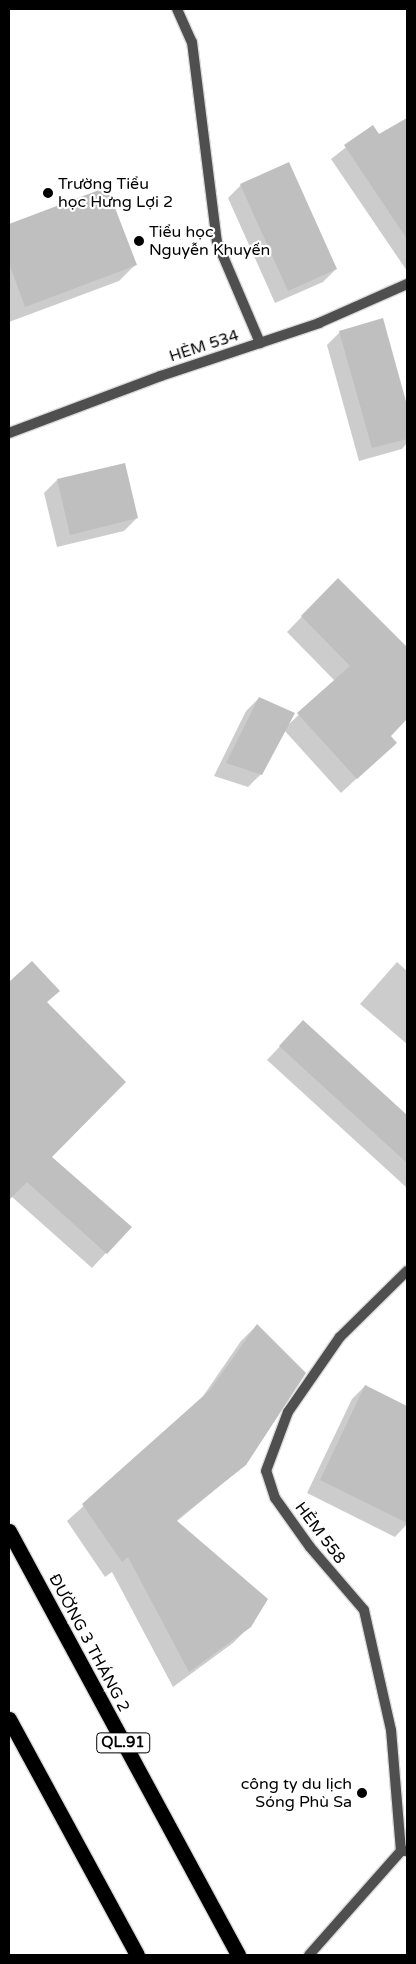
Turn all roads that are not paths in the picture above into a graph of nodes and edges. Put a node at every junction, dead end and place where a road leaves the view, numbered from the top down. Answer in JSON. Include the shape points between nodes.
{"nodes":[{"id":1,"x":177,"y":9,"type":"edge"},
{"id":2,"x":407,"y":284,"type":"edge"},
{"id":3,"x":260,"y":343,"type":"junction"},
{"id":4,"x":9,"y":433,"type":"edge"},
{"id":5,"x":407,"y":1271,"type":"edge"},
{"id":6,"x":9,"y":1532,"type":"edge"},
{"id":7,"x":9,"y":1719,"type":"edge"},
{"id":8,"x":404,"y":1851,"type":"edge"},
{"id":9,"x":137,"y":1955,"type":"edge"},
{"id":10,"x":238,"y":1955,"type":"edge"},
{"id":11,"x":309,"y":1955,"type":"edge"}],
"edges":[{"from":1,"to":3,"type":"street","via":[[192,42],[217,242]]},
{"from":2,"to":3,"type":"street","name":"HẺM 534","via":[[319,323]]},
{"from":3,"to":4,"type":"street","name":"HẺM 534"},
{"from":5,"to":8,"type":"street","name":"HẺM 558","via":[[340,1337],[288,1412],[266,1471],[275,1498],[310,1547],[364,1610],[391,1730]]},
{"from":6,"to":10,"type":"highway","name":"ĐƯỜNG 3 THÁNG 2","number":"QL.91"},
{"from":7,"to":9,"type":"highway"},
{"from":8,"to":11,"type":"street"}]}
